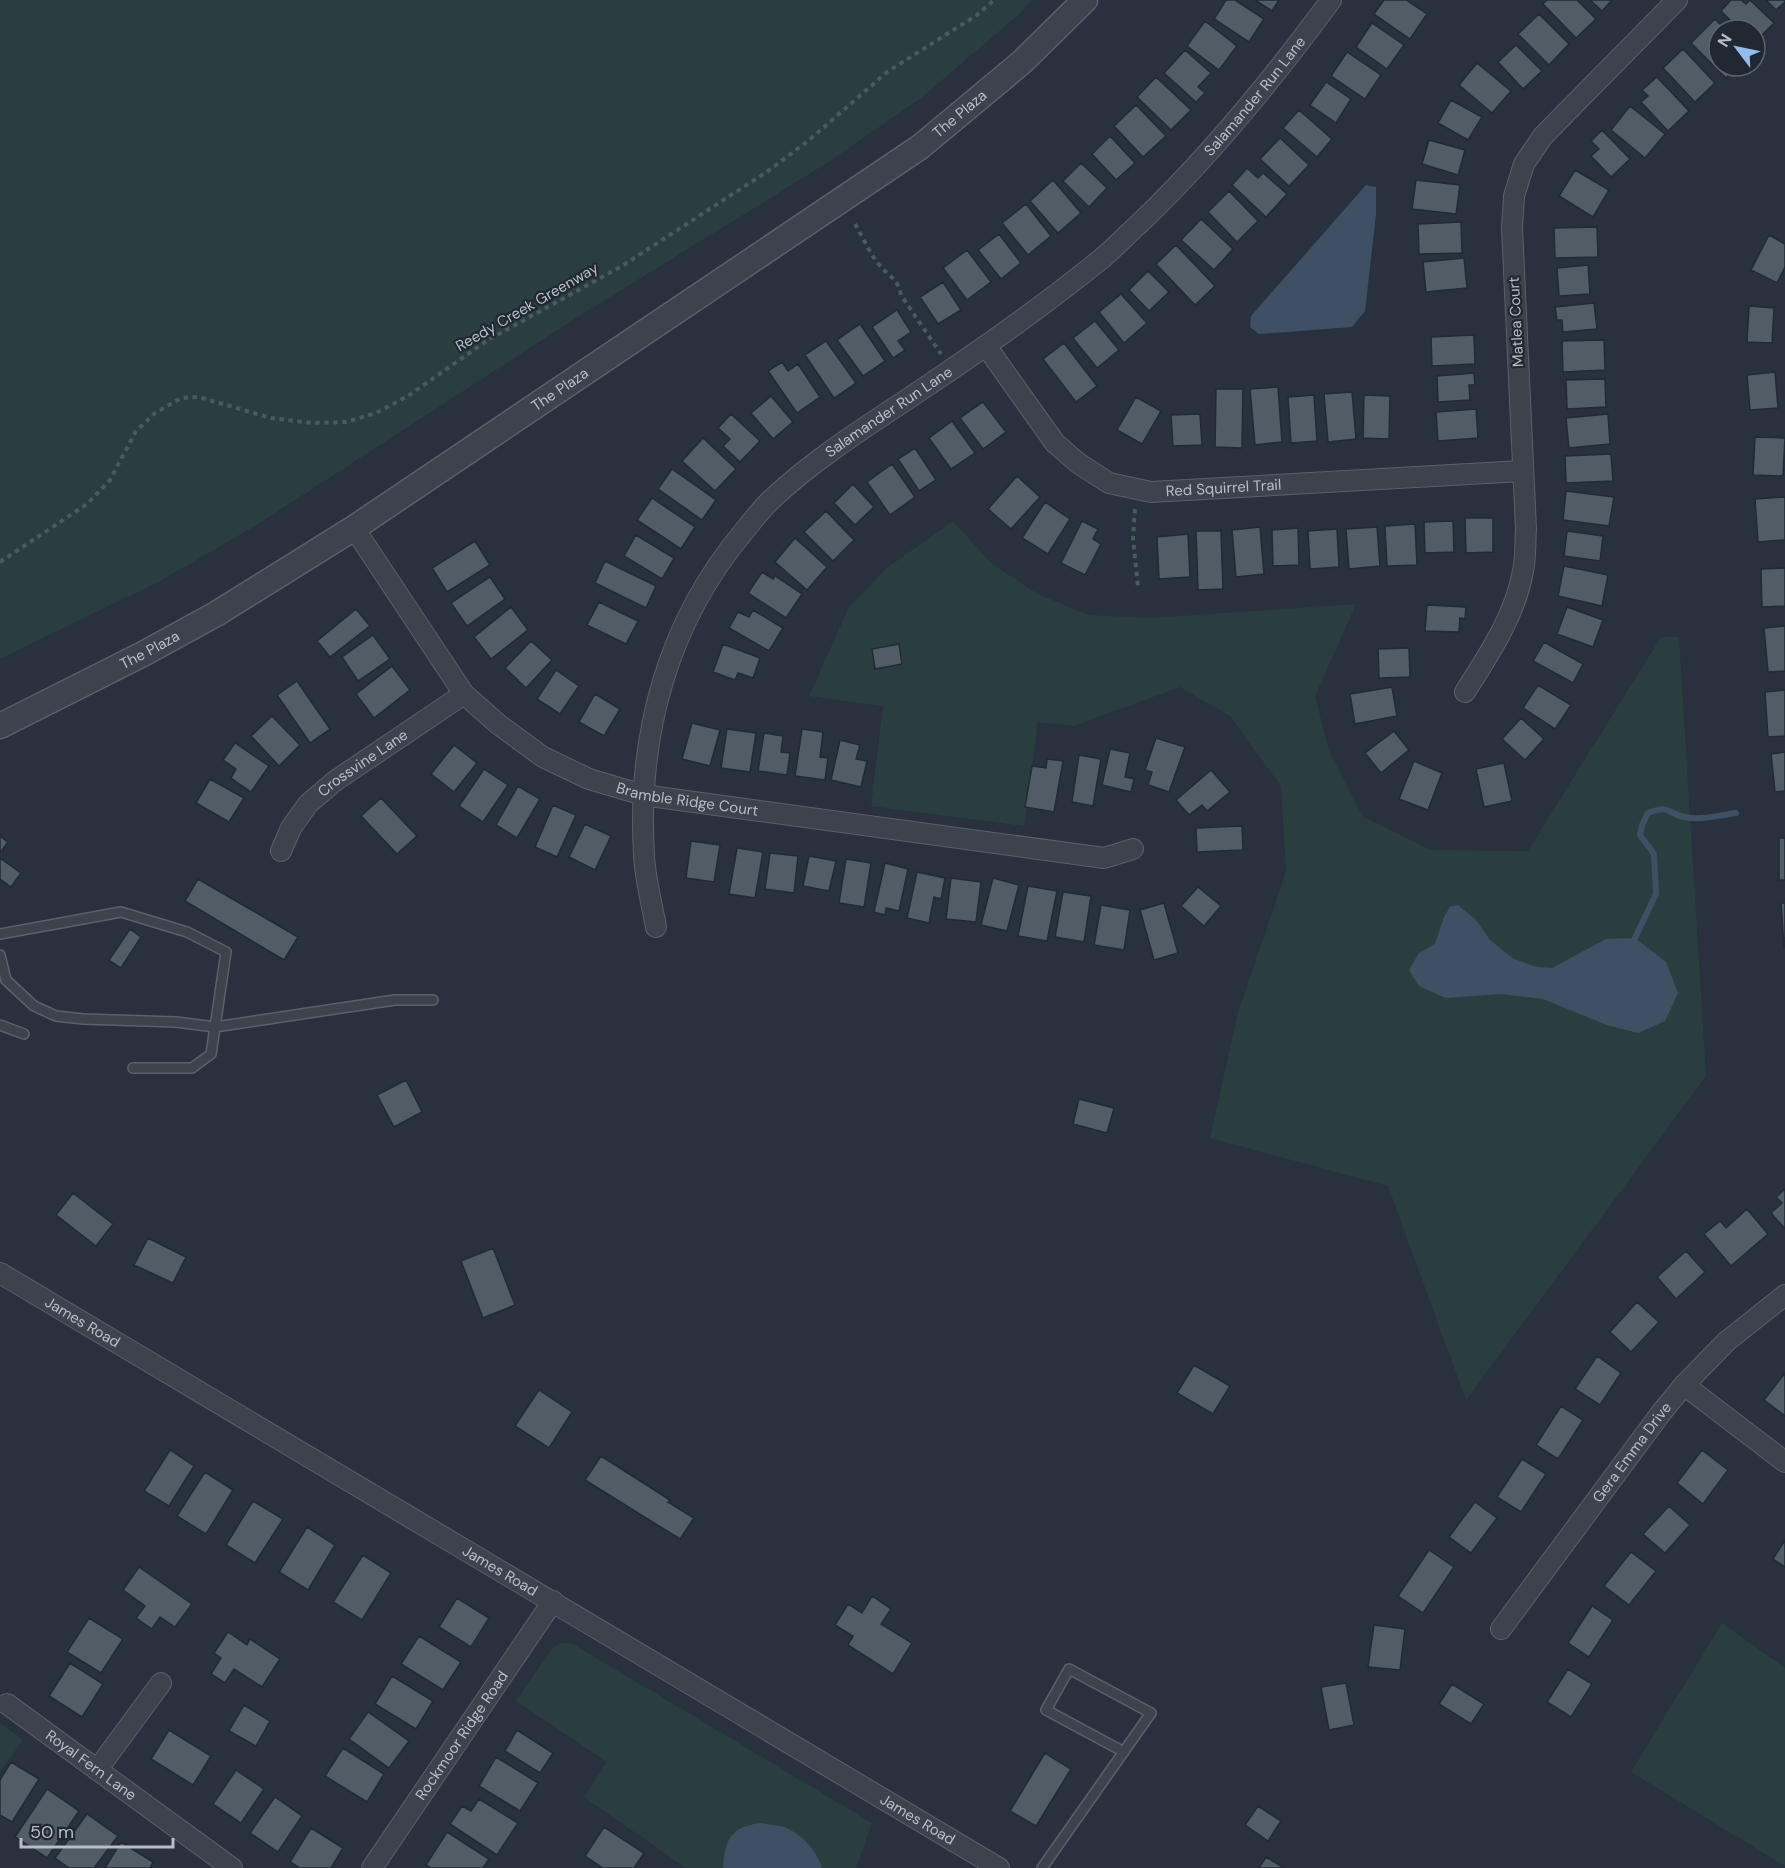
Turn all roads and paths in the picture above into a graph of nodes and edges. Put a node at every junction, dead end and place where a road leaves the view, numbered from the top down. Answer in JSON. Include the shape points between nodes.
{"nodes":[{"id":1,"x":994,"y":0,"type":"edge"},
{"id":2,"x":1084,"y":0,"type":"edge"},
{"id":3,"x":1331,"y":0,"type":"edge"},
{"id":4,"x":1677,"y":0,"type":"edge"},
{"id":5,"x":855,"y":225,"type":"dead end"},
{"id":6,"x":986,"y":346,"type":"junction"},
{"id":7,"x":941,"y":354,"type":"dead end"},
{"id":8,"x":1522,"y":471,"type":"junction"},
{"id":9,"x":1135,"y":509,"type":"dead end"},
{"id":10,"x":354,"y":528,"type":"junction"},
{"id":11,"x":0,"y":562,"type":"edge"},
{"id":12,"x":1138,"y":588,"type":"dead end"},
{"id":13,"x":1465,"y":692,"type":"dead end"},
{"id":14,"x":464,"y":694,"type":"junction"},
{"id":15,"x":0,"y":726,"type":"edge"},
{"id":16,"x":643,"y":795,"type":"junction"},
{"id":17,"x":1132,"y":849,"type":"dead end"},
{"id":18,"x":280,"y":851,"type":"dead end"},
{"id":19,"x":656,"y":927,"type":"dead end"},
{"id":20,"x":0,"y":934,"type":"edge"},
{"id":21,"x":0,"y":955,"type":"edge"},
{"id":22,"x":433,"y":1000,"type":"dead end"},
{"id":23,"x":0,"y":1025,"type":"edge"},
{"id":24,"x":215,"y":1027,"type":"junction"},
{"id":25,"x":24,"y":1034,"type":"dead end"},
{"id":26,"x":133,"y":1068,"type":"dead end"},
{"id":27,"x":0,"y":1273,"type":"edge"},
{"id":28,"x":1785,"y":1295,"type":"edge"},
{"id":29,"x":1684,"y":1385,"type":"junction"},
{"id":30,"x":1785,"y":1462,"type":"edge"},
{"id":31,"x":553,"y":1601,"type":"junction"},
{"id":32,"x":1501,"y":1629,"type":"dead end"},
{"id":33,"x":161,"y":1683,"type":"dead end"},
{"id":34,"x":7,"y":1704,"type":"dead end"},
{"id":35,"x":1124,"y":1752,"type":"junction"},
{"id":36,"x":97,"y":1770,"type":"junction"},
{"id":37,"x":232,"y":1868,"type":"edge"},
{"id":38,"x":372,"y":1868,"type":"edge"},
{"id":39,"x":999,"y":1868,"type":"edge"},
{"id":40,"x":1042,"y":1868,"type":"edge"}],
"edges":[{"from":1,"to":11,"type":"path","name":"Reedy Creek Greenway","via":[[887,72],[768,171],[622,266],[488,340],[408,396],[376,413],[346,422],[312,423],[271,418],[199,397],[181,398],[136,431],[110,480],[87,504]]},
{"from":2,"to":10,"type":"street","name":"The Plaza","via":[[1022,62],[920,147]]},
{"from":3,"to":6,"type":"street","name":"Salamander Run Lane","via":[[1230,129],[1167,196],[1098,262]]},
{"from":4,"to":8,"type":"street","name":"Matlea Court","via":[[1543,136],[1524,164],[1514,196],[1512,228]]},
{"from":5,"to":7,"type":"path","via":[[883,269],[893,276],[901,295]]},
{"from":6,"to":8,"type":"street","name":"Red Squirrel Trail","via":[[1055,443],[1109,483],[1151,492]]},
{"from":6,"to":16,"type":"street","name":"Salamander Run Lane","via":[[816,460],[771,500],[731,546],[699,594],[669,658],[650,730]]},
{"from":8,"to":13,"type":"street","name":"Matlea Court","via":[[1526,529],[1523,570],[1513,609]]},
{"from":9,"to":12,"type":"path","via":[[1133,538]]},
{"from":10,"to":14,"type":"street","name":"Bramble Ridge Court"},
{"from":10,"to":15,"type":"street","name":"The Plaza","via":[[216,614]]},
{"from":14,"to":16,"type":"street","name":"Bramble Ridge Court","via":[[543,757],[589,779]]},
{"from":14,"to":18,"type":"street","name":"Crossvine Lane","via":[[308,804]]},
{"from":16,"to":17,"type":"street","name":"Bramble Ridge Court","via":[[1104,858]]},
{"from":16,"to":19,"type":"street","name":"Salamander Run Lane","via":[[644,858]]},
{"from":20,"to":24,"type":"lane","via":[[121,912],[187,932],[226,952]]},
{"from":21,"to":24,"type":"lane","via":[[6,980],[34,1006],[56,1016]]},
{"from":22,"to":24,"type":"lane","via":[[395,1000]]},
{"from":23,"to":25,"type":"lane"},
{"from":24,"to":26,"type":"lane","via":[[211,1054],[192,1068]]},
{"from":27,"to":31,"type":"street","name":"James Road"},
{"from":28,"to":29,"type":"street","name":"Gera Emma Drive","via":[[1727,1341]]},
{"from":29,"to":30,"type":"street"},
{"from":29,"to":32,"type":"street","name":"Gera Emma Drive"},
{"from":31,"to":38,"type":"street","name":"Rockmoor Ridge Road"},
{"from":31,"to":39,"type":"street","name":"James Road"},
{"from":33,"to":36,"type":"street"},
{"from":34,"to":36,"type":"street","name":"Royal Fern Lane"},
{"from":35,"to":35,"type":"lane","via":[[1046,1710],[1069,1669],[1151,1713]]},
{"from":35,"to":40,"type":"lane"},
{"from":36,"to":37,"type":"street","name":"Royal Fern Lane"}]}
